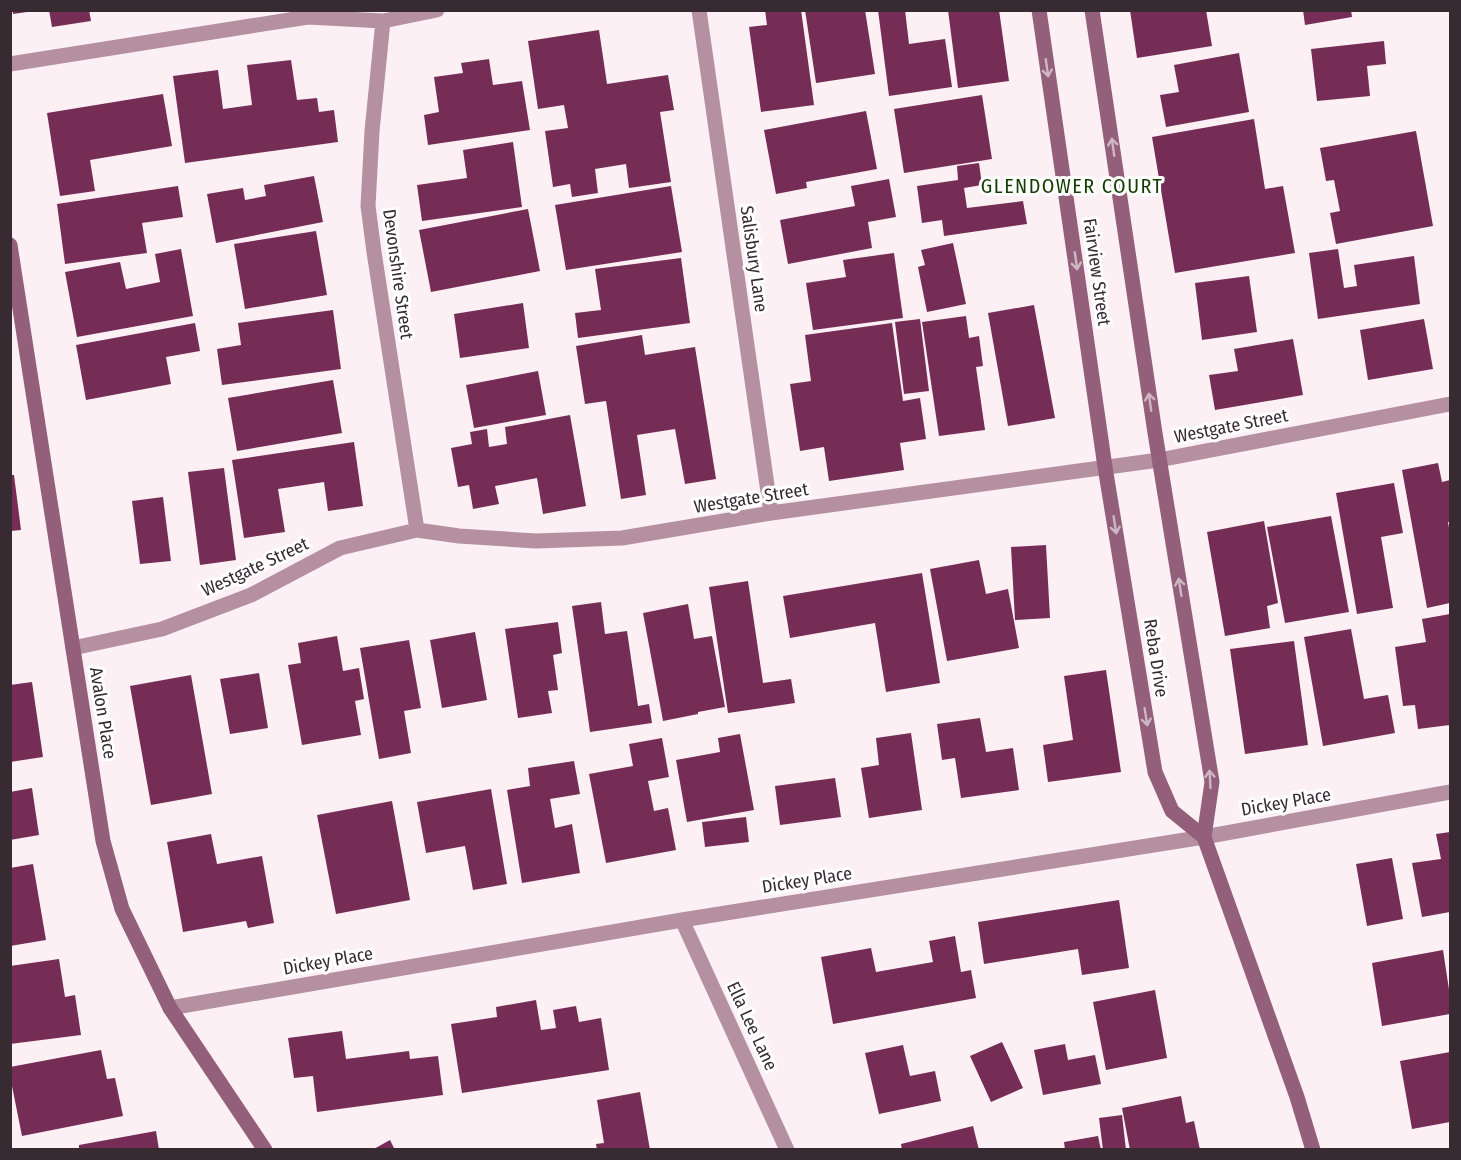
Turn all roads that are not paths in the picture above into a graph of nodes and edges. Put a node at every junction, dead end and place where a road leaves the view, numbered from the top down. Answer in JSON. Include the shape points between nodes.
{"nodes":[{"id":1,"x":437,"y":10,"type":"edge"},
{"id":2,"x":699,"y":10,"type":"edge"},
{"id":3,"x":1039,"y":10,"type":"edge"},
{"id":4,"x":1092,"y":10,"type":"edge"},
{"id":5,"x":383,"y":21,"type":"junction"},
{"id":6,"x":10,"y":64,"type":"edge"},
{"id":7,"x":10,"y":245,"type":"edge"},
{"id":8,"x":1450,"y":404,"type":"edge"},
{"id":9,"x":1159,"y":460,"type":"junction"},
{"id":10,"x":1105,"y":467,"type":"junction"},
{"id":11,"x":771,"y":513,"type":"junction"},
{"id":12,"x":417,"y":530,"type":"junction"},
{"id":13,"x":73,"y":648,"type":"junction"},
{"id":14,"x":1450,"y":792,"type":"edge"},
{"id":15,"x":1204,"y":837,"type":"junction"},
{"id":16,"x":682,"y":920,"type":"junction"},
{"id":17,"x":170,"y":1008,"type":"junction"},
{"id":18,"x":265,"y":1149,"type":"edge"},
{"id":19,"x":787,"y":1149,"type":"edge"},
{"id":20,"x":1312,"y":1149,"type":"edge"}],
"edges":[{"from":1,"to":5,"type":"street"},
{"from":2,"to":11,"type":"street","name":"Salisbury Lane"},
{"from":3,"to":10,"type":"street","name":"Fairview Street","one_way":true},
{"from":9,"to":4,"type":"street","name":"Fairview Street","one_way":true},
{"from":5,"to":6,"type":"street","via":[[308,17]]},
{"from":5,"to":12,"type":"street","name":"Devonshire Street","via":[[368,206]]},
{"from":7,"to":13,"type":"street","name":"Avalon Place"},
{"from":8,"to":9,"type":"street","name":"Westgate Street"},
{"from":9,"to":10,"type":"street","name":"Westgate Street"},
{"from":15,"to":9,"type":"street","name":"Reba Drive","one_way":true,"via":[[1212,782]]},
{"from":10,"to":11,"type":"street","name":"Westgate Street"},
{"from":10,"to":15,"type":"street","name":"Reba Drive","one_way":true,"via":[[1155,772],[1172,811]]},
{"from":11,"to":12,"type":"street","name":"Westgate Street","via":[[622,538],[536,541]]},
{"from":12,"to":13,"type":"street","name":"Westgate Street","via":[[340,548],[251,595],[162,629]]},
{"from":13,"to":17,"type":"street","name":"Avalon Place","via":[[103,841],[122,909]]},
{"from":14,"to":15,"type":"street","name":"Dickey Place"},
{"from":15,"to":16,"type":"street","name":"Dickey Place"},
{"from":15,"to":20,"type":"street","name":"Reba Drive"},
{"from":16,"to":17,"type":"street","name":"Dickey Place"},
{"from":16,"to":19,"type":"street","name":"Ella Lee Lane"},
{"from":17,"to":18,"type":"street","name":"Avalon Place"}]}
